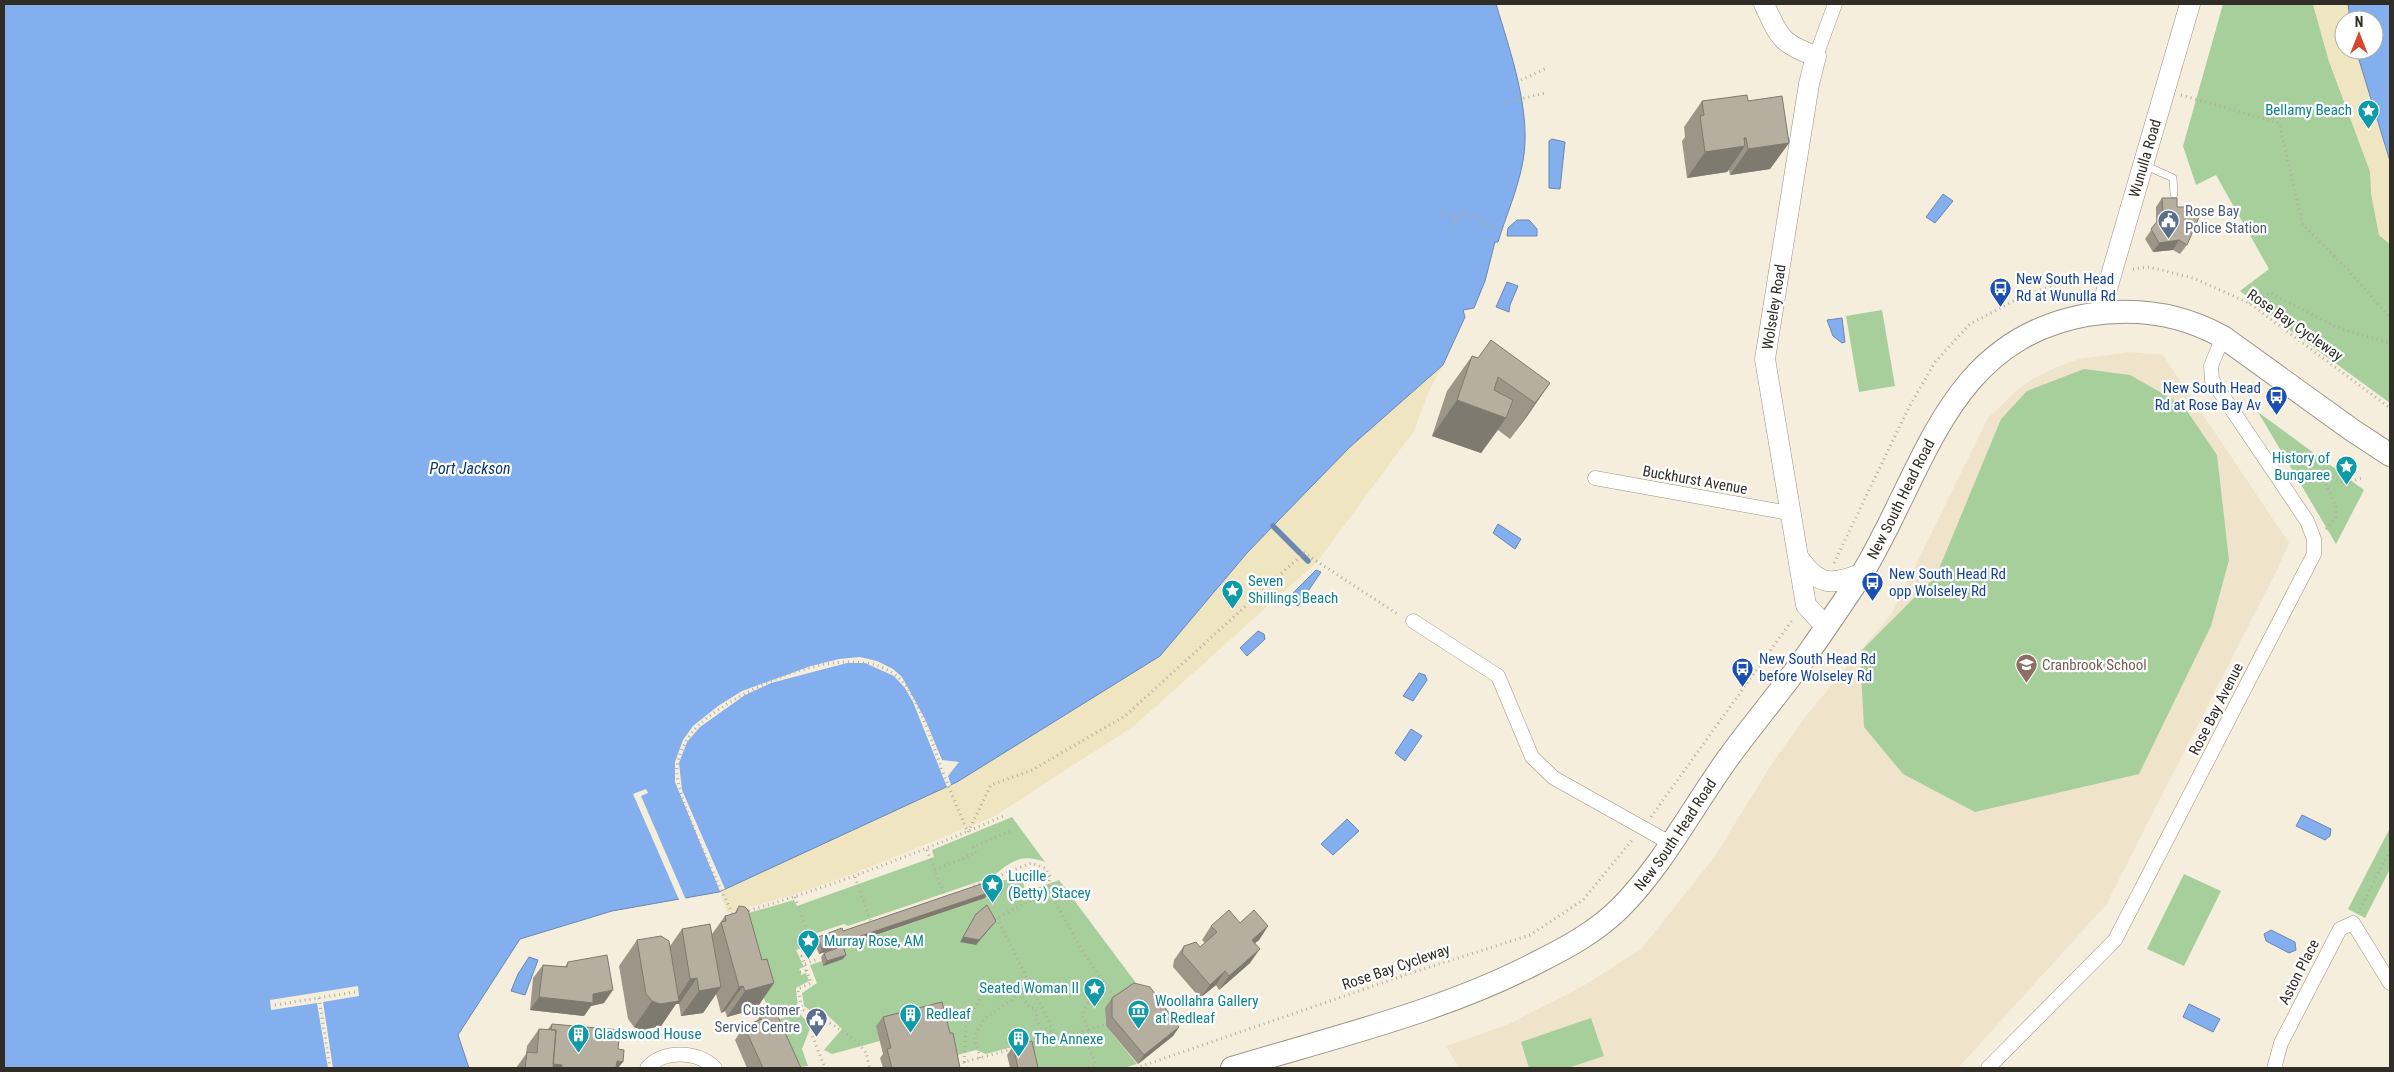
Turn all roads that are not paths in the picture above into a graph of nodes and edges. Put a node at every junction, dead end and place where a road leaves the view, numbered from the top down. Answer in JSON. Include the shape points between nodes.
{"nodes":[{"id":1,"x":1764,"y":4,"type":"edge"},
{"id":2,"x":1835,"y":4,"type":"edge"},
{"id":3,"x":2190,"y":4,"type":"edge"},
{"id":4,"x":1816,"y":56,"type":"junction"},
{"id":5,"x":2142,"y":164,"type":"junction"},
{"id":6,"x":2174,"y":194,"type":"dead end"},
{"id":7,"x":2100,"y":313,"type":"junction"},
{"id":8,"x":2223,"y":337,"type":"junction"},
{"id":9,"x":2390,"y":455,"type":"edge"},
{"id":10,"x":1595,"y":478,"type":"dead end"},
{"id":11,"x":1789,"y":514,"type":"junction"},
{"id":12,"x":1798,"y":556,"type":"junction"},
{"id":13,"x":1863,"y":574,"type":"junction"},
{"id":14,"x":1413,"y":621,"type":"dead end"},
{"id":15,"x":1826,"y":627,"type":"junction"},
{"id":16,"x":1670,"y":843,"type":"junction"},
{"id":17,"x":2390,"y":983,"type":"edge"},
{"id":18,"x":647,"y":1068,"type":"edge"},
{"id":19,"x":714,"y":1068,"type":"edge"},
{"id":20,"x":1232,"y":1068,"type":"edge"},
{"id":21,"x":1988,"y":1068,"type":"edge"},
{"id":22,"x":2276,"y":1068,"type":"edge"}],
"edges":[{"from":1,"to":4,"type":"street","via":[[1782,38],[1795,48]]},
{"from":2,"to":4,"type":"street"},
{"from":3,"to":5,"type":"street","name":"Wunulla Road"},
{"from":4,"to":11,"type":"street","name":"Wolseley Road","via":[[1765,359]]},
{"from":5,"to":6,"type":"lane","via":[[2173,178]]},
{"from":5,"to":7,"type":"street","name":"Wunulla Road"},
{"from":7,"to":8,"type":"main road","name":"New South Head Road","via":[[2165,314],[2204,326]]},
{"from":7,"to":13,"type":"main road","name":"New South Head Road","via":[[2053,324],[2010,345],[1966,385],[1947,411]]},
{"from":8,"to":9,"type":"main road","name":"New South Head Road"},
{"from":8,"to":21,"type":"street","name":"Rose Bay Avenue","via":[[2211,366],[2212,380],[2307,521],[2314,539],[2314,554],[2116,940]]},
{"from":10,"to":11,"type":"street","name":"Buckhurst Avenue"},
{"from":11,"to":12,"type":"street","name":"Wolseley Road"},
{"from":12,"to":13,"type":"street","via":[[1810,573],[1822,581],[1842,581]]},
{"from":12,"to":15,"type":"street","name":"Wolseley Road","via":[[1806,605]]},
{"from":13,"to":15,"type":"main road","name":"New South Head Road"},
{"from":14,"to":16,"type":"street","via":[[1498,676],[1532,757],[1554,778]]},
{"from":15,"to":16,"type":"main road","name":"New South Head Road"},
{"from":16,"to":20,"type":"main road","name":"New South Head Road","via":[[1619,908],[1590,933],[1549,957],[1458,998]]},
{"from":17,"to":22,"type":"street","name":"Aston Place","via":[[2353,923],[2340,929],[2281,1042]]},
{"from":18,"to":19,"type":"street","via":[[651,1063],[668,1057],[688,1054],[707,1060]]}]}
